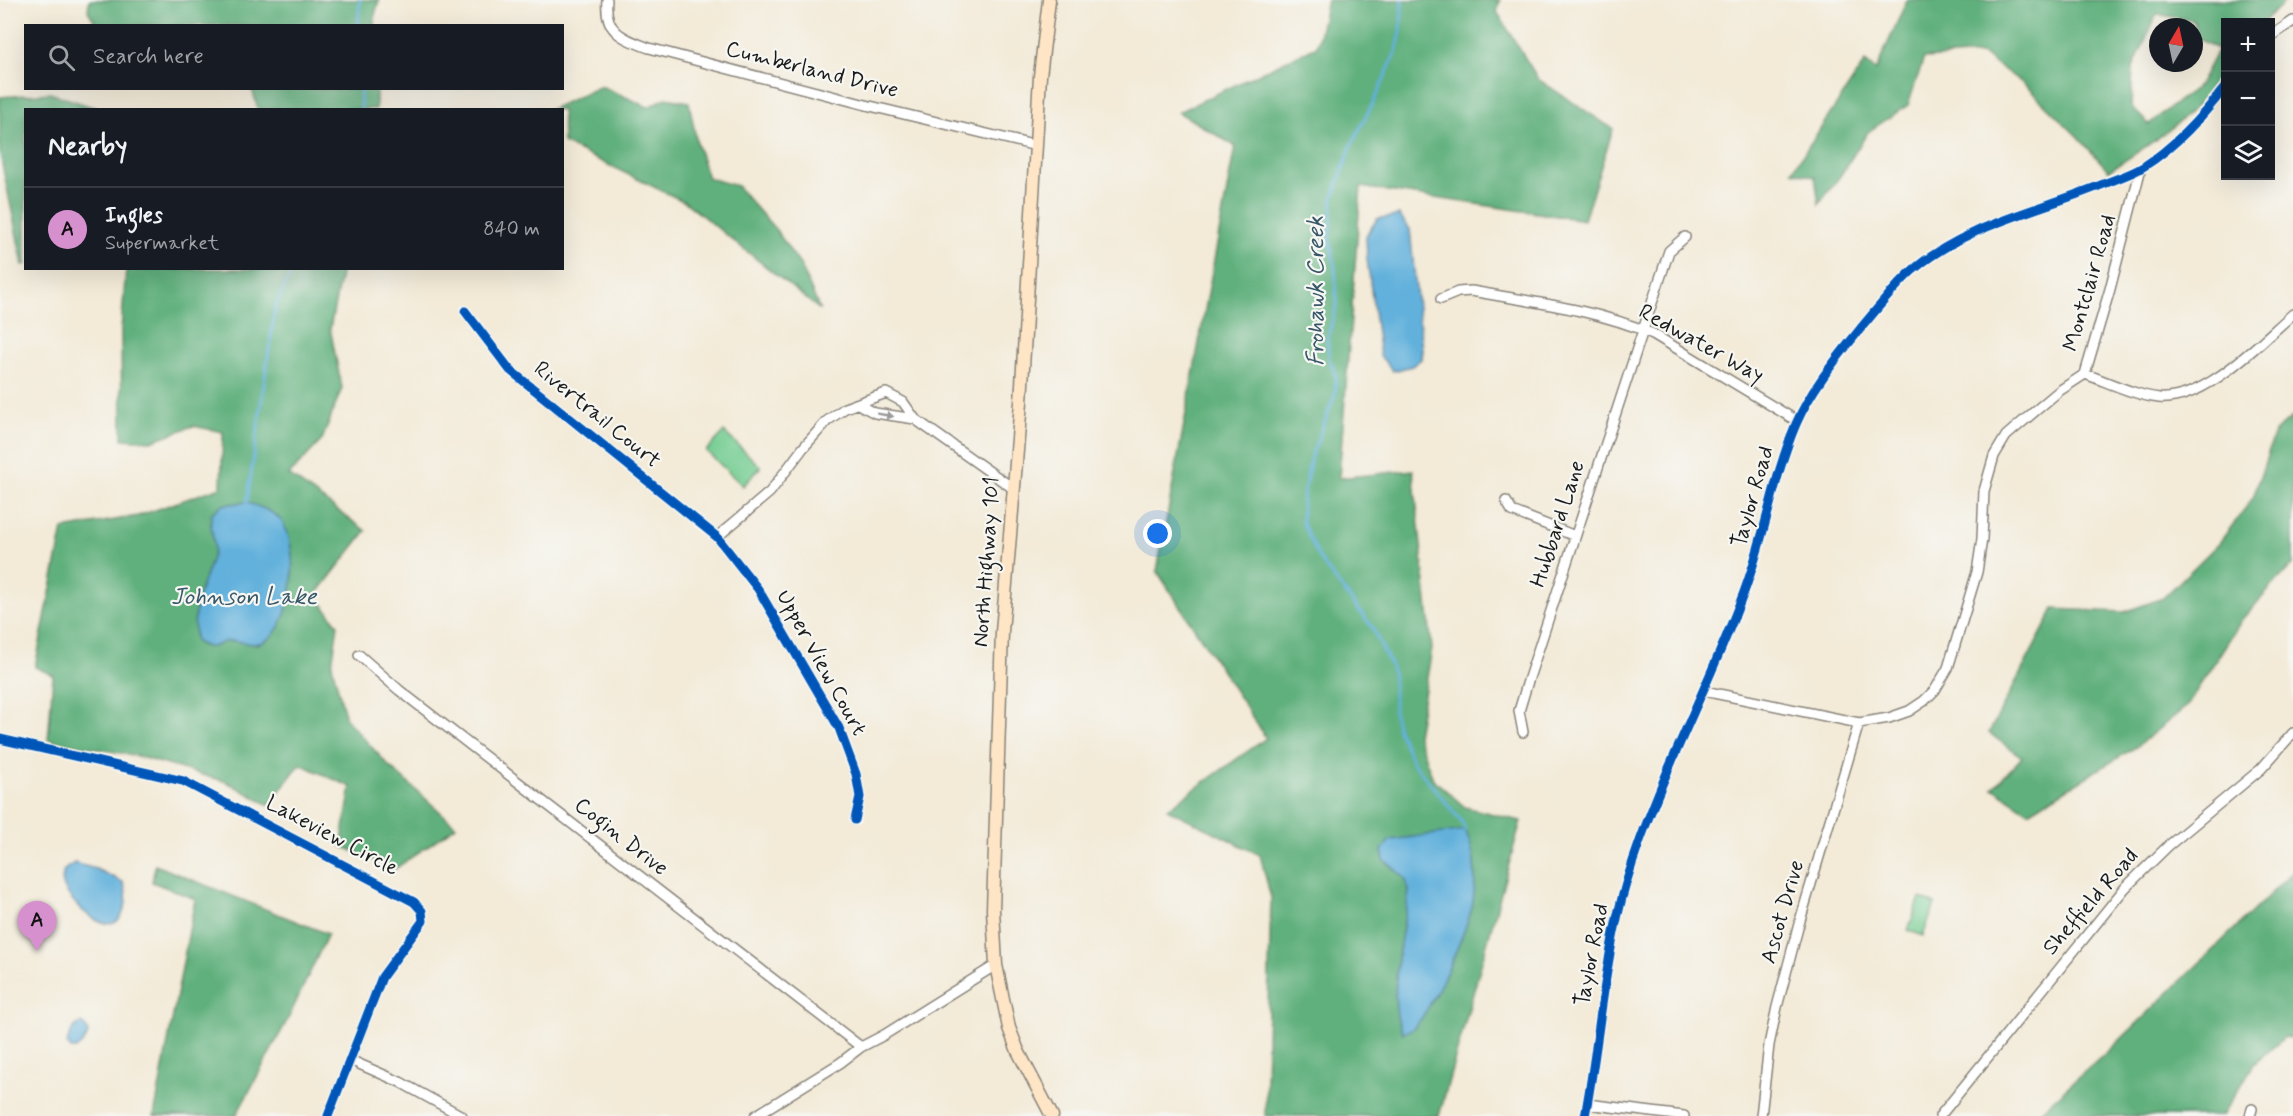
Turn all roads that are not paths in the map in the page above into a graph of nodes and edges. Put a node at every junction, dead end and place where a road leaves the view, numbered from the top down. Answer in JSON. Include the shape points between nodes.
{"nodes":[{"id":1,"x":607,"y":0,"type":"edge"},
{"id":2,"x":1049,"y":0,"type":"edge"},
{"id":3,"x":2293,"y":21,"type":"edge"},
{"id":4,"x":2275,"y":34,"type":"edge"},
{"id":5,"x":2221,"y":92,"type":"edge"},
{"id":6,"x":1036,"y":146,"type":"junction"},
{"id":7,"x":2141,"y":168,"type":"junction"},
{"id":8,"x":1685,"y":237,"type":"dead end"},
{"id":9,"x":1441,"y":299,"type":"dead end"},
{"id":10,"x":465,"y":311,"type":"dead end"},
{"id":11,"x":2293,"y":314,"type":"edge"},
{"id":12,"x":1642,"y":329,"type":"junction"},
{"id":13,"x":2085,"y":374,"type":"junction"},
{"id":14,"x":858,"y":404,"type":"junction"},
{"id":15,"x":915,"y":419,"type":"junction"},
{"id":16,"x":1797,"y":421,"type":"junction"},
{"id":17,"x":1014,"y":489,"type":"junction"},
{"id":18,"x":1506,"y":501,"type":"dead end"},
{"id":19,"x":1575,"y":536,"type":"junction"},
{"id":20,"x":717,"y":537,"type":"junction"},
{"id":21,"x":360,"y":655,"type":"dead end"},
{"id":22,"x":1704,"y":691,"type":"junction"},
{"id":23,"x":1859,"y":723,"type":"junction"},
{"id":24,"x":1523,"y":732,"type":"dead end"},
{"id":25,"x":2293,"y":733,"type":"edge"},
{"id":26,"x":0,"y":739,"type":"edge"},
{"id":27,"x":855,"y":820,"type":"dead end"},
{"id":28,"x":996,"y":965,"type":"junction"},
{"id":29,"x":861,"y":1047,"type":"junction"},
{"id":30,"x":350,"y":1060,"type":"junction"},
{"id":31,"x":1587,"y":1104,"type":"junction"},
{"id":32,"x":328,"y":1116,"type":"edge"},
{"id":33,"x":462,"y":1116,"type":"edge"},
{"id":34,"x":755,"y":1116,"type":"edge"},
{"id":35,"x":1052,"y":1116,"type":"edge"},
{"id":36,"x":1585,"y":1116,"type":"edge"},
{"id":37,"x":1684,"y":1116,"type":"edge"},
{"id":38,"x":1761,"y":1116,"type":"edge"},
{"id":39,"x":1940,"y":1116,"type":"edge"}],
"edges":[{"from":1,"to":6,"type":"street","name":"Cumberland Drive","via":[[606,13],[612,28],[649,48]]},
{"from":2,"to":6,"type":"main road","name":"North Highway 101"},
{"from":3,"to":4,"type":"street"},
{"from":5,"to":7,"type":"street","name":"Taylor Road","via":[[2191,128]]},
{"from":6,"to":17,"type":"main road","name":"North Highway 101"},
{"from":7,"to":13,"type":"street","name":"Montclair Road"},
{"from":7,"to":16,"type":"street","name":"Taylor Road","via":[[1990,226],[1934,254],[1868,320],[1818,384]]},
{"from":8,"to":12,"type":"street","name":"Hubbard Lane","via":[[1669,251]]},
{"from":9,"to":12,"type":"street","name":"Redwater Way","via":[[1471,291],[1584,311]]},
{"from":10,"to":20,"type":"street","name":"Rivertrail Court","via":[[510,370]]},
{"from":11,"to":13,"type":"street","via":[[2225,372],[2187,394],[2157,398]]},
{"from":12,"to":16,"type":"street","name":"Redwater Way"},
{"from":12,"to":19,"type":"street","name":"Hubbard Lane"},
{"from":13,"to":23,"type":"street","name":"Montclair Road","via":[[2006,436],[1994,456],[1984,490],[1977,572],[1942,681],[1909,711]]},
{"from":14,"to":15,"type":"street","one_way":true,"via":[[875,413]]},
{"from":14,"to":15,"type":"street","via":[[886,393],[903,402]]},
{"from":14,"to":20,"type":"street","via":[[826,421],[771,492]]},
{"from":15,"to":17,"type":"street"},
{"from":16,"to":22,"type":"street","name":"Taylor Road","via":[[1751,575]]},
{"from":17,"to":28,"type":"main road","name":"North Highway 101","via":[[998,697],[993,910]]},
{"from":18,"to":19,"type":"street","via":[[1512,512]]},
{"from":19,"to":24,"type":"street","name":"Hubbard Lane","via":[[1519,711]]},
{"from":20,"to":27,"type":"street","name":"Upper View Court","via":[[758,589],[839,728],[860,797]]},
{"from":21,"to":29,"type":"street","name":"Cogin Drive","via":[[399,690]]},
{"from":22,"to":23,"type":"street","name":"Montclair Road"},
{"from":22,"to":31,"type":"street","name":"Taylor Road","via":[[1648,818],[1626,884],[1606,971]]},
{"from":23,"to":38,"type":"street","name":"Ascot Drive","via":[[1777,1007]]},
{"from":25,"to":39,"type":"street","name":"Sheffield Road","via":[[2261,769],[2168,846],[2125,888]]},
{"from":26,"to":30,"type":"street","name":"Lakeview Circle","via":[[183,781],[418,904],[423,921],[382,976]]},
{"from":28,"to":29,"type":"street"},
{"from":28,"to":35,"type":"main road","name":"North Highway 101","via":[[1018,1051]]},
{"from":29,"to":34,"type":"street"},
{"from":30,"to":32,"type":"street","name":"Lakeview Circle"},
{"from":30,"to":33,"type":"street"},
{"from":31,"to":36,"type":"street","name":"Taylor Road"},
{"from":31,"to":37,"type":"street"}]}
